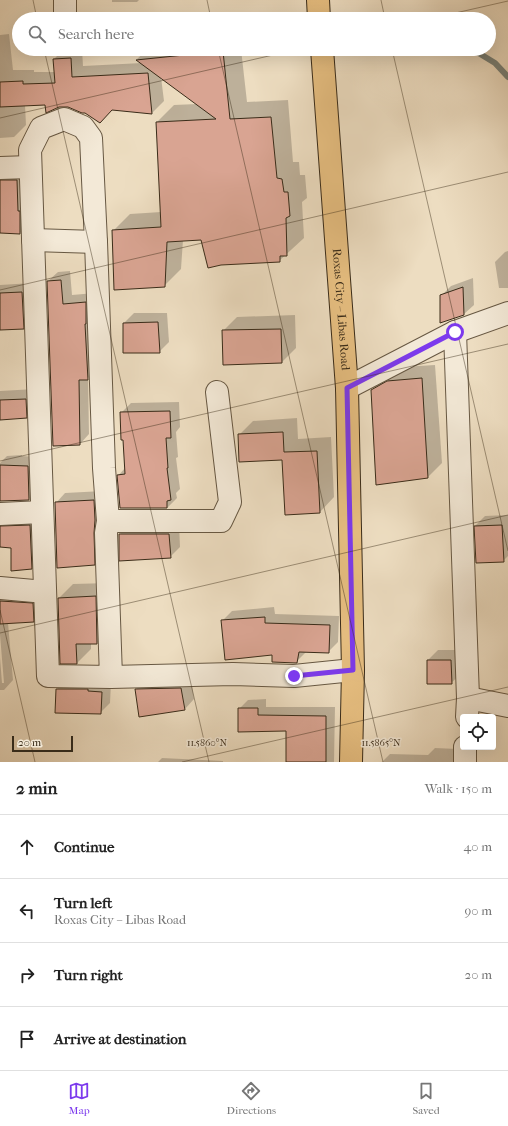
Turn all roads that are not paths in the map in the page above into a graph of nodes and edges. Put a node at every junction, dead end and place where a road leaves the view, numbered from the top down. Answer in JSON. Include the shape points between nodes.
{"nodes":[{"id":1,"x":65,"y":0,"type":"edge"},
{"id":2,"x":318,"y":0,"type":"edge"},
{"id":3,"x":65,"y":12,"type":"edge"},
{"id":4,"x":319,"y":12,"type":"edge"},
{"id":5,"x":323,"y":56,"type":"edge"},
{"id":6,"x":30,"y":167,"type":"junction"},
{"id":7,"x":0,"y":168,"type":"edge"},
{"id":8,"x":33,"y":240,"type":"junction"},
{"id":9,"x":96,"y":242,"type":"junction"},
{"id":10,"x":508,"y":314,"type":"edge"},
{"id":11,"x":455,"y":332,"type":"junction"},
{"id":12,"x":347,"y":388,"type":"junction"},
{"id":13,"x":217,"y":392,"type":"dead end"},
{"id":14,"x":42,"y":512,"type":"junction"},
{"id":15,"x":0,"y":514,"type":"edge"},
{"id":16,"x":108,"y":521,"type":"junction"},
{"id":17,"x":0,"y":588,"type":"edge"},
{"id":18,"x":45,"y":592,"type":"junction"},
{"id":19,"x":353,"y":670,"type":"junction"},
{"id":20,"x":111,"y":677,"type":"junction"},
{"id":21,"x":508,"y":706,"type":"edge"},
{"id":22,"x":467,"y":708,"type":"edge"},
{"id":23,"x":465,"y":750,"type":"edge"},
{"id":24,"x":351,"y":762,"type":"edge"},
{"id":25,"x":464,"y":762,"type":"edge"}],
"edges":[{"from":1,"to":3,"type":"street"},
{"from":2,"to":4,"type":"main road"},
{"from":5,"to":12,"type":"main road","name":"Roxas City – Libas Road"},
{"from":6,"to":7,"type":"street"},
{"from":6,"to":8,"type":"street"},
{"from":6,"to":9,"type":"street","via":[[30,150],[41,128],[64,119],[83,127],[91,138]]},
{"from":8,"to":9,"type":"street"},
{"from":8,"to":14,"type":"street"},
{"from":9,"to":16,"type":"street"},
{"from":10,"to":11,"type":"street"},
{"from":11,"to":12,"type":"street"},
{"from":11,"to":22,"type":"street"},
{"from":12,"to":19,"type":"main road","name":"Roxas City – Libas Road"},
{"from":13,"to":16,"type":"street","via":[[230,502],[221,521]]},
{"from":14,"to":15,"type":"street"},
{"from":14,"to":18,"type":"street"},
{"from":16,"to":20,"type":"street","via":[[106,533]]},
{"from":17,"to":18,"type":"street"},
{"from":18,"to":20,"type":"street","via":[[48,676]]},
{"from":19,"to":20,"type":"street","via":[[294,676],[233,674]]},
{"from":19,"to":24,"type":"main road","name":"Roxas City – Libas Road"},
{"from":21,"to":22,"type":"street"},
{"from":23,"to":25,"type":"street"}]}
